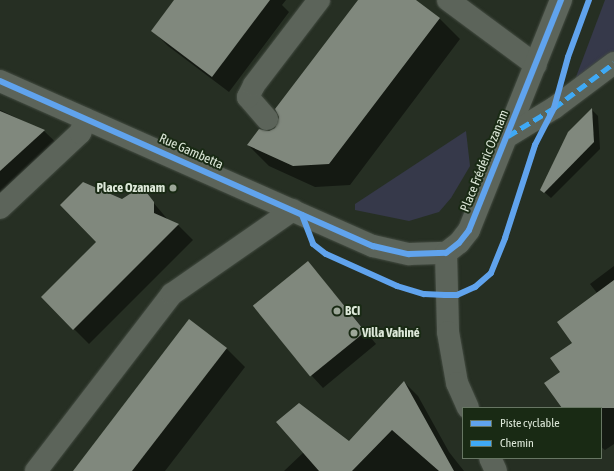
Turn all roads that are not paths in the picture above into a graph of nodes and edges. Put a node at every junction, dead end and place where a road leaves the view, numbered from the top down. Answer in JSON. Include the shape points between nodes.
{"nodes":[{"id":1,"x":319,"y":0,"type":"edge"},
{"id":2,"x":448,"y":0,"type":"edge"},
{"id":3,"x":561,"y":0,"type":"edge"},
{"id":4,"x":614,"y":63,"type":"edge"},
{"id":5,"x":536,"y":64,"type":"junction"},
{"id":6,"x":0,"y":81,"type":"edge"},
{"id":7,"x":86,"y":119,"type":"junction"},
{"id":8,"x":267,"y":119,"type":"dead end"},
{"id":9,"x":508,"y":136,"type":"junction"},
{"id":10,"x":0,"y":208,"type":"edge"},
{"id":11,"x":293,"y":210,"type":"junction"},
{"id":12,"x":446,"y":253,"type":"junction"},
{"id":13,"x":468,"y":407,"type":"edge"},
{"id":14,"x":490,"y":459,"type":"edge"},
{"id":15,"x":36,"y":471,"type":"edge"},
{"id":16,"x":496,"y":471,"type":"edge"}],
"edges":[{"from":1,"to":8,"type":"street","via":[[254,85],[248,97]]},
{"from":2,"to":5,"type":"street"},
{"from":3,"to":5,"type":"street","name":"Place Frédéric Ozanam"},
{"from":4,"to":9,"type":"street","name":"Place Frédéric Ozanam","via":[[554,108]]},
{"from":5,"to":9,"type":"street","name":"Place Frédéric Ozanam"},
{"from":6,"to":7,"type":"street","name":"Rue Gambetta"},
{"from":7,"to":10,"type":"street","via":[[80,133]]},
{"from":7,"to":11,"type":"street","name":"Rue Gambetta"},
{"from":9,"to":12,"type":"street","name":"Place Frédéric Ozanam","via":[[469,230],[459,243]]},
{"from":11,"to":12,"type":"street","name":"Rue Gambetta","via":[[373,246],[409,254]]},
{"from":11,"to":15,"type":"street","via":[[172,294]]},
{"from":12,"to":13,"type":"street","via":[[448,332],[457,383]]},
{"from":14,"to":16,"type":"street"}]}
